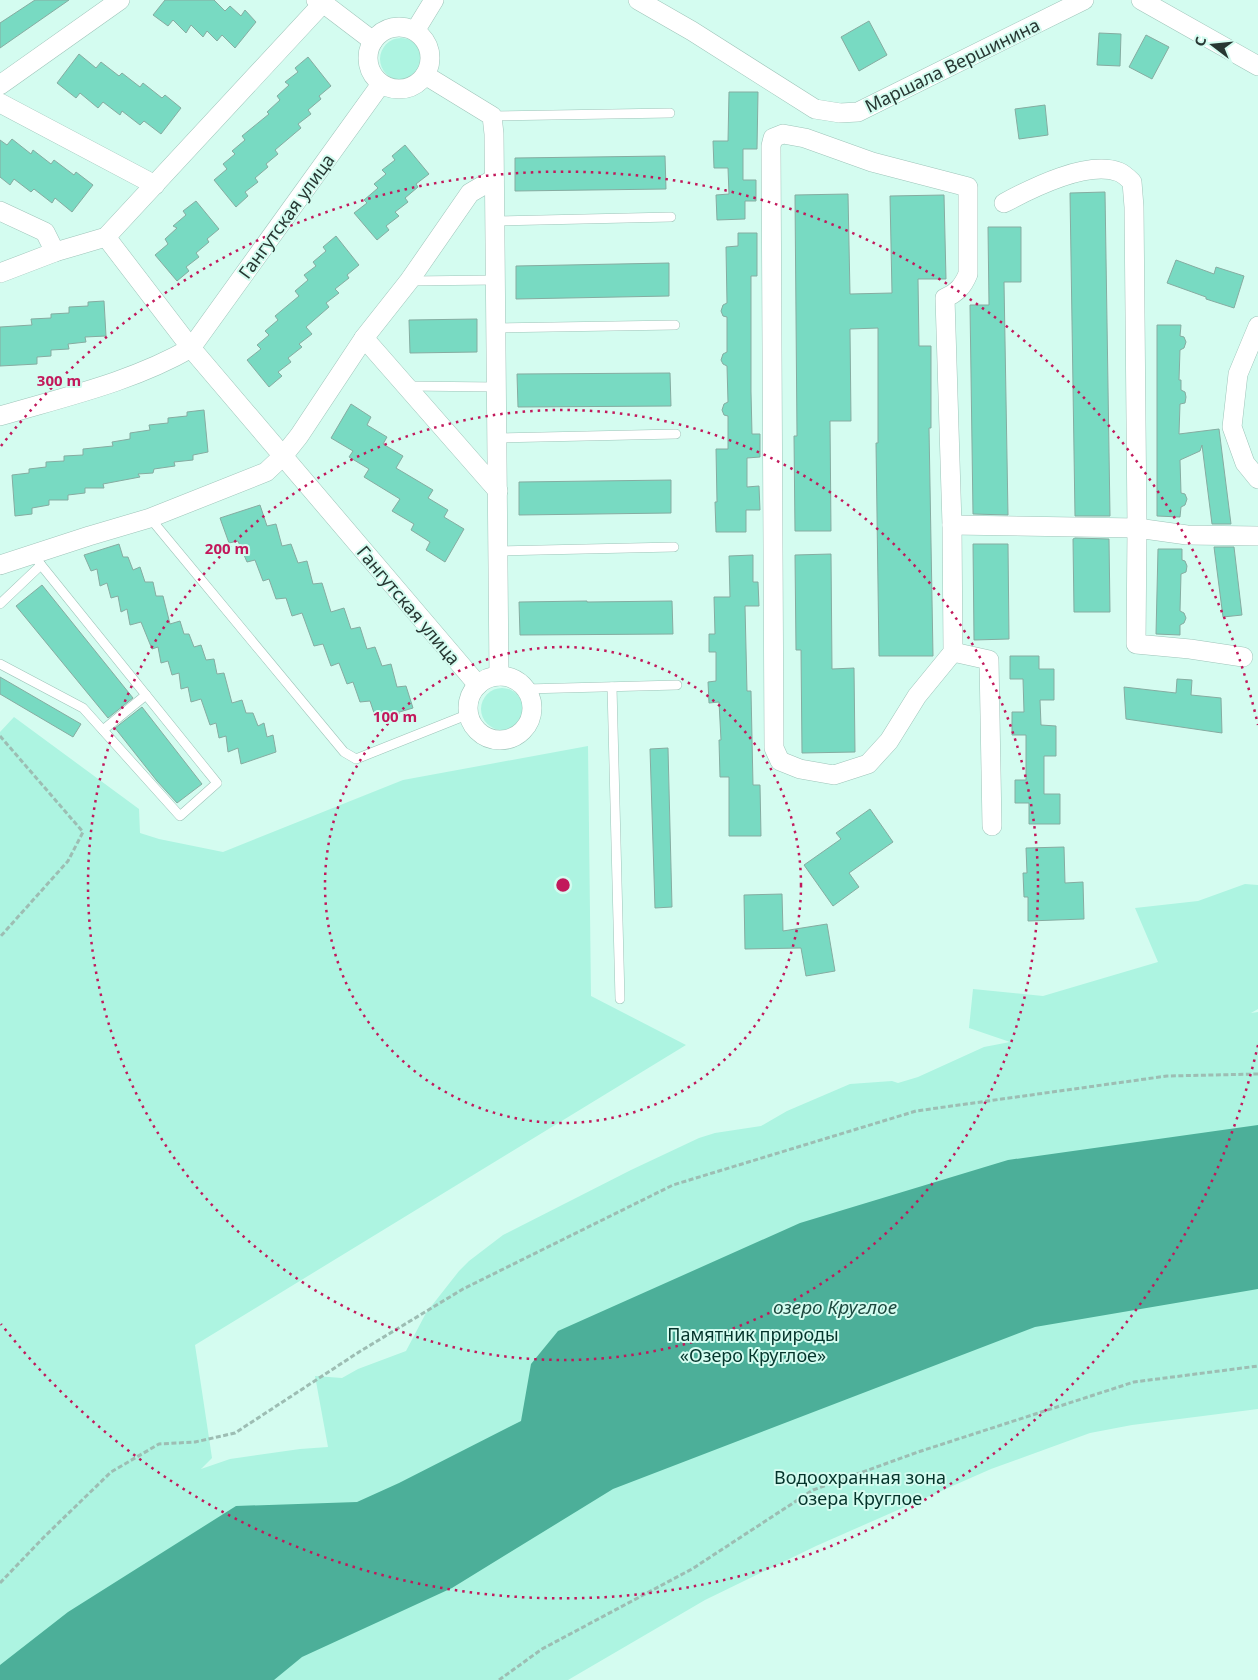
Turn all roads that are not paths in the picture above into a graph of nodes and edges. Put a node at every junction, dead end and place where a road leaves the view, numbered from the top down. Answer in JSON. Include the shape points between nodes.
{"nodes":[{"id":1,"x":120,"y":0,"type":"edge"},
{"id":2,"x":434,"y":0,"type":"edge"},
{"id":3,"x":638,"y":0,"type":"edge"},
{"id":4,"x":1084,"y":0,"type":"edge"},
{"id":5,"x":1141,"y":0,"type":"edge"},
{"id":6,"x":320,"y":2,"type":"edge"},
{"id":7,"x":415,"y":31,"type":"junction"},
{"id":8,"x":373,"y":41,"type":"junction"},
{"id":9,"x":1258,"y":66,"type":"edge"},
{"id":10,"x":425,"y":75,"type":"junction"},
{"id":11,"x":380,"y":84,"type":"junction"},
{"id":12,"x":0,"y":85,"type":"edge"},
{"id":13,"x":0,"y":103,"type":"edge"},
{"id":14,"x":670,"y":113,"type":"dead end"},
{"id":15,"x":492,"y":116,"type":"junction"},
{"id":16,"x":494,"y":179,"type":"junction"},
{"id":17,"x":156,"y":185,"type":"junction"},
{"id":18,"x":1004,"y":203,"type":"dead end"},
{"id":19,"x":0,"y":211,"type":"edge"},
{"id":20,"x":671,"y":217,"type":"dead end"},
{"id":21,"x":494,"y":220,"type":"junction"},
{"id":22,"x":106,"y":237,"type":"junction"},
{"id":23,"x":55,"y":252,"type":"junction"},
{"id":24,"x":0,"y":273,"type":"edge"},
{"id":25,"x":495,"y":280,"type":"junction"},
{"id":26,"x":409,"y":281,"type":"junction"},
{"id":27,"x":675,"y":325,"type":"dead end"},
{"id":28,"x":1258,"y":326,"type":"edge"},
{"id":29,"x":496,"y":328,"type":"junction"},
{"id":30,"x":364,"y":338,"type":"junction"},
{"id":31,"x":191,"y":348,"type":"junction"},
{"id":32,"x":406,"y":386,"type":"junction"},
{"id":33,"x":496,"y":386,"type":"junction"},
{"id":34,"x":0,"y":416,"type":"edge"},
{"id":35,"x":676,"y":434,"type":"dead end"},
{"id":36,"x":497,"y":438,"type":"junction"},
{"id":37,"x":283,"y":456,"type":"junction"},
{"id":38,"x":1258,"y":479,"type":"edge"},
{"id":39,"x":498,"y":491,"type":"junction"},
{"id":40,"x":150,"y":518,"type":"junction"},
{"id":41,"x":952,"y":525,"type":"junction"},
{"id":42,"x":1137,"y":528,"type":"junction"},
{"id":43,"x":1258,"y":536,"type":"edge"},
{"id":44,"x":674,"y":547,"type":"dead end"},
{"id":45,"x":498,"y":550,"type":"junction"},
{"id":46,"x":37,"y":560,"type":"junction"},
{"id":47,"x":0,"y":565,"type":"edge"},
{"id":48,"x":0,"y":604,"type":"edge"},
{"id":49,"x":953,"y":652,"type":"junction"},
{"id":50,"x":1243,"y":657,"type":"dead end"},
{"id":51,"x":0,"y":664,"type":"edge"},
{"id":52,"x":499,"y":676,"type":"junction"},
{"id":53,"x":478,"y":685,"type":"junction"},
{"id":54,"x":677,"y":685,"type":"dead end"},
{"id":55,"x":612,"y":687,"type":"junction"},
{"id":56,"x":526,"y":690,"type":"junction"},
{"id":57,"x":146,"y":695,"type":"junction"},
{"id":58,"x":469,"y":714,"type":"junction"},
{"id":59,"x":103,"y":730,"type":"junction"},
{"id":60,"x":992,"y":826,"type":"dead end"},
{"id":61,"x":620,"y":999,"type":"dead end"}],
"edges":[{"from":1,"to":12,"type":"street"},
{"from":2,"to":7,"type":"street"},
{"from":3,"to":4,"type":"street","name":"Маршала Вершинина","via":[[815,110],[840,113],[858,112]]},
{"from":5,"to":9,"type":"street"},
{"from":6,"to":8,"type":"street"},
{"from":6,"to":17,"type":"street"},
{"from":7,"to":8,"type":"street","via":[[394,27],[384,30]]},
{"from":7,"to":10,"type":"street","via":[[428,47],[429,66]]},
{"from":8,"to":11,"type":"street","via":[[367,56],[368,67]]},
{"from":10,"to":11,"type":"street","via":[[410,88],[400,90]]},
{"from":10,"to":15,"type":"street"},
{"from":11,"to":31,"type":"street","name":"Гангутская улица"},
{"from":13,"to":17,"type":"street"},
{"from":14,"to":15,"type":"lane"},
{"from":15,"to":16,"type":"street"},
{"from":16,"to":21,"type":"street"},
{"from":16,"to":26,"type":"street","via":[[470,193]]},
{"from":17,"to":22,"type":"street"},
{"from":18,"to":42,"type":"street","via":[[1079,171],[1110,170],[1122,173],[1132,182]]},
{"from":19,"to":23,"type":"street","via":[[45,232]]},
{"from":20,"to":21,"type":"lane"},
{"from":21,"to":25,"type":"street"},
{"from":22,"to":23,"type":"street"},
{"from":22,"to":31,"type":"street","name":"Гангутская улица"},
{"from":23,"to":24,"type":"street"},
{"from":25,"to":26,"type":"lane"},
{"from":25,"to":29,"type":"street"},
{"from":26,"to":30,"type":"street"},
{"from":27,"to":29,"type":"lane"},
{"from":28,"to":38,"type":"street","via":[[1238,374],[1232,427],[1245,463]]},
{"from":29,"to":33,"type":"street"},
{"from":30,"to":32,"type":"street"},
{"from":30,"to":37,"type":"street"},
{"from":31,"to":34,"type":"street","name":"Гангутская улица","via":[[166,362],[124,378]]},
{"from":31,"to":37,"type":"street","name":"Гангутская улица"},
{"from":32,"to":33,"type":"lane"},
{"from":32,"to":39,"type":"street"},
{"from":33,"to":36,"type":"street"},
{"from":35,"to":36,"type":"lane"},
{"from":36,"to":39,"type":"street"},
{"from":37,"to":40,"type":"street","via":[[266,472]]},
{"from":37,"to":53,"type":"street","name":"Гангутская улица"},
{"from":39,"to":45,"type":"street"},
{"from":40,"to":46,"type":"street","via":[[89,536]]},
{"from":40,"to":58,"type":"lane","via":[[344,752],[356,758]]},
{"from":41,"to":42,"type":"street"},
{"from":41,"to":49,"type":"street"},
{"from":41,"to":49,"type":"street","via":[[945,298],[963,285],[968,274],[968,187],[872,162],[805,138],[783,134],[773,138],[774,748],[780,761],[800,769],[834,775],[868,764],[889,741],[917,696]]},
{"from":42,"to":43,"type":"street","via":[[1187,535]]},
{"from":42,"to":50,"type":"street","via":[[1136,644]]},
{"from":44,"to":45,"type":"lane"},
{"from":45,"to":52,"type":"street"},
{"from":46,"to":47,"type":"street"},
{"from":46,"to":48,"type":"lane"},
{"from":46,"to":57,"type":"lane"},
{"from":49,"to":60,"type":"street","via":[[989,660]]},
{"from":51,"to":59,"type":"lane","via":[[83,708]]},
{"from":52,"to":53,"type":"street"},
{"from":52,"to":56,"type":"street","via":[[516,680]]},
{"from":53,"to":58,"type":"street","via":[[472,694]]},
{"from":54,"to":55,"type":"lane"},
{"from":55,"to":56,"type":"lane"},
{"from":55,"to":61,"type":"lane"},
{"from":56,"to":58,"type":"street","via":[[532,706],[531,717],[519,734],[494,739],[480,732]]},
{"from":57,"to":59,"type":"lane"},
{"from":57,"to":59,"type":"lane","via":[[218,783],[180,816]]}]}
